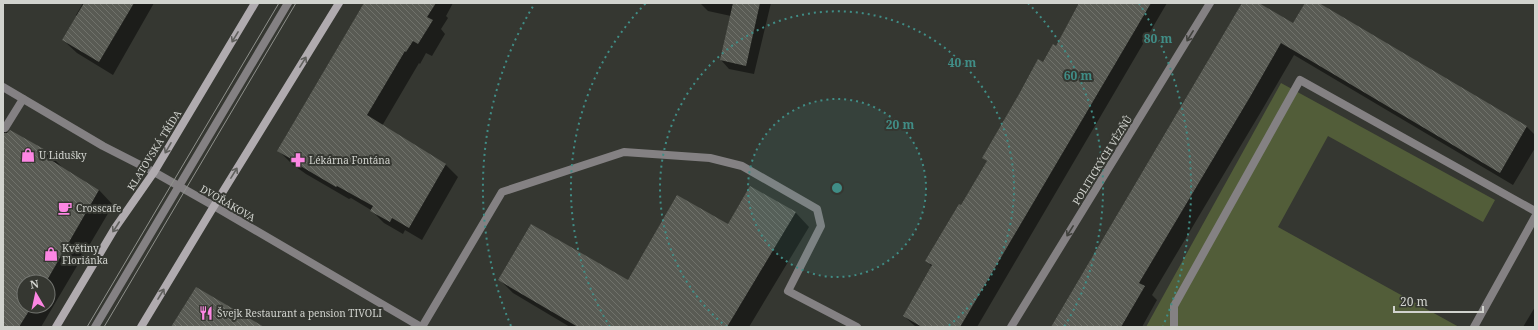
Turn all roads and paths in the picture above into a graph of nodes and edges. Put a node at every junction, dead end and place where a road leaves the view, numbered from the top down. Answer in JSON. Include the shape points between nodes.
{"nodes":[{"id":1,"x":254,"y":3,"type":"edge"},
{"id":2,"x":288,"y":3,"type":"edge"},
{"id":3,"x":339,"y":3,"type":"edge"},
{"id":4,"x":1210,"y":3,"type":"edge"},
{"id":5,"x":3,"y":87,"type":"edge"},
{"id":6,"x":23,"y":99,"type":"junction"},
{"id":7,"x":5,"y":128,"type":"dead end"},
{"id":8,"x":154,"y":172,"type":"junction"},
{"id":9,"x":178,"y":187,"type":"junction"},
{"id":10,"x":214,"y":206,"type":"junction"},
{"id":11,"x":1535,"y":211,"type":"edge"},
{"id":12,"x":1535,"y":217,"type":"edge"},
{"id":13,"x":56,"y":327,"type":"edge"},
{"id":14,"x":95,"y":327,"type":"edge"},
{"id":15,"x":141,"y":327,"type":"edge"},
{"id":16,"x":422,"y":327,"type":"edge"},
{"id":17,"x":857,"y":327,"type":"edge"},
{"id":18,"x":1011,"y":327,"type":"edge"},
{"id":19,"x":1174,"y":327,"type":"edge"},
{"id":20,"x":1474,"y":327,"type":"edge"}],
"edges":[{"from":1,"to":8,"type":"main road","name":"KLATOVSKÁ TŘÍDA","one_way":true},
{"from":2,"to":9,"type":"street"},
{"from":10,"to":3,"type":"main road","one_way":true},
{"from":4,"to":18,"type":"street","name":"POLITICKÝCH VĚZŇŮ","one_way":true},
{"from":5,"to":6,"type":"street","name":"DVOŘÁKOVA"},
{"from":6,"to":7,"type":"street"},
{"from":6,"to":8,"type":"street","name":"DVOŘÁKOVA","via":[[103,146]]},
{"from":8,"to":9,"type":"street","name":"DVOŘÁKOVA"},
{"from":8,"to":13,"type":"main road","name":"KLATOVSKÁ TŘÍDA","one_way":true,"via":[[115,228]]},
{"from":9,"to":10,"type":"street","name":"DVOŘÁKOVA"},
{"from":9,"to":14,"type":"street"},
{"from":15,"to":10,"type":"main road","one_way":true},
{"from":10,"to":16,"type":"street","name":"DVOŘÁKOVA"},
{"from":11,"to":19,"type":"street","via":[[1300,80],[1174,306]]},
{"from":12,"to":20,"type":"street"},
{"from":16,"to":17,"type":"street","via":[[502,192],[624,152],[710,158],[742,166],[816,209],[821,226],[788,290]]}]}
